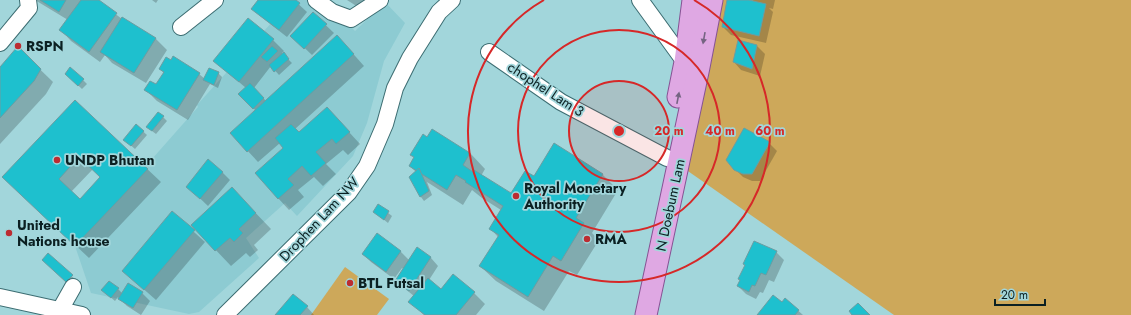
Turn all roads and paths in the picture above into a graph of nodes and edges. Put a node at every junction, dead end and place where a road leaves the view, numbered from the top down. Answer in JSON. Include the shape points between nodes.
{"nodes":[{"id":1,"x":28,"y":0,"type":"edge"},
{"id":2,"x":215,"y":0,"type":"edge"},
{"id":3,"x":316,"y":0,"type":"edge"},
{"id":4,"x":380,"y":0,"type":"edge"},
{"id":5,"x":640,"y":0,"type":"edge"},
{"id":6,"x":448,"y":1,"type":"edge"},
{"id":7,"x":700,"y":1,"type":"edge"},
{"id":8,"x":181,"y":28,"type":"dead end"},
{"id":9,"x":0,"y":43,"type":"edge"},
{"id":10,"x":489,"y":52,"type":"dead end"},
{"id":11,"x":692,"y":64,"type":"junction"},
{"id":12,"x":667,"y":158,"type":"junction"},
{"id":13,"x":74,"y":287,"type":"dead end"},
{"id":14,"x":0,"y":297,"type":"edge"},
{"id":15,"x":60,"y":310,"type":"junction"},
{"id":16,"x":82,"y":315,"type":"edge"},
{"id":17,"x":225,"y":315,"type":"edge"},
{"id":18,"x":634,"y":315,"type":"edge"},
{"id":19,"x":646,"y":315,"type":"edge"}],
"edges":[{"from":1,"to":9,"type":"street","via":[[29,8]]},
{"from":2,"to":8,"type":"street"},
{"from":3,"to":4,"type":"street","via":[[332,12],[351,19]]},
{"from":5,"to":11,"type":"street"},
{"from":6,"to":17,"type":"street","name":"Drophen Lam NW","via":[[410,58],[395,88],[367,166],[348,192]]},
{"from":7,"to":11,"type":"main road","name":"N Doebum Lam"},
{"from":10,"to":12,"type":"street","name":"chophel Lam 3","via":[[561,102]]},
{"from":12,"to":11,"type":"main road","name":"N Doebum Lam","one_way":true},
{"from":11,"to":19,"type":"main road","name":"N Doebum Lam"},
{"from":12,"to":18,"type":"main road","name":"N Doebum Lam"},
{"from":13,"to":15,"type":"street"},
{"from":14,"to":15,"type":"street"},
{"from":15,"to":16,"type":"street"}]}
